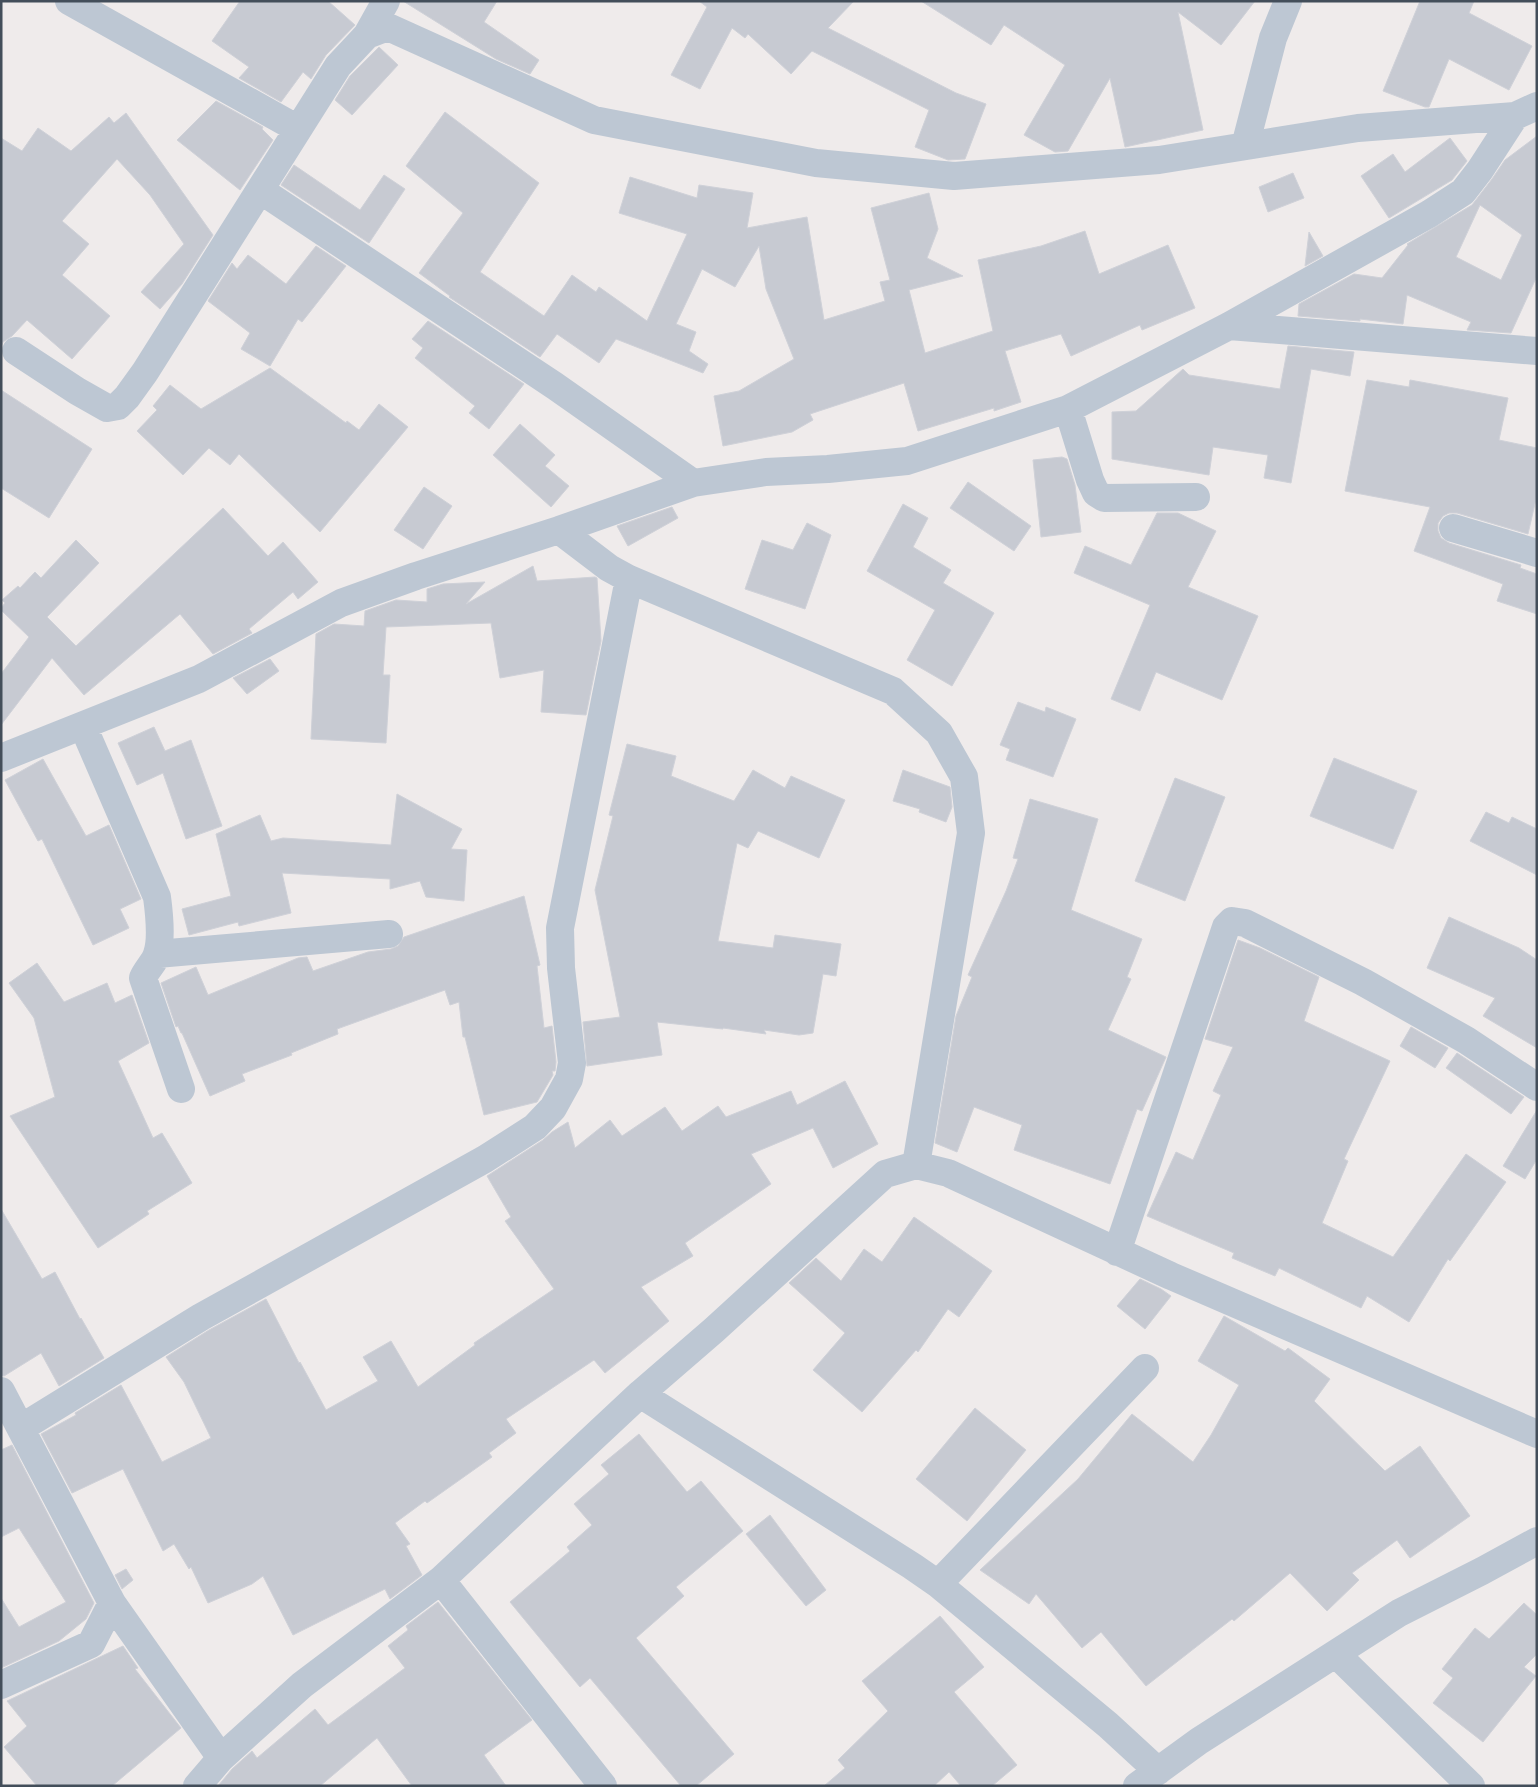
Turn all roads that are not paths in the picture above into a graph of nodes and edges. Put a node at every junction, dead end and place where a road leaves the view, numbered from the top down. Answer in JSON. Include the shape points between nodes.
{"nodes":[{"id":1,"x":69,"y":1,"type":"edge"},
{"id":2,"x":386,"y":1,"type":"edge"},
{"id":3,"x":1288,"y":1,"type":"edge"},
{"id":4,"x":367,"y":35,"type":"junction"},
{"id":5,"x":1526,"y":111,"type":"edge"},
{"id":6,"x":298,"y":129,"type":"junction"},
{"id":7,"x":1246,"y":146,"type":"junction"},
{"id":8,"x":260,"y":190,"type":"junction"},
{"id":9,"x":1229,"y":326,"type":"junction"},
{"id":10,"x":16,"y":351,"type":"dead end"},
{"id":11,"x":1537,"y":351,"type":"edge"},
{"id":12,"x":1068,"y":409,"type":"junction"},
{"id":13,"x":693,"y":483,"type":"junction"},
{"id":14,"x":1196,"y":497,"type":"dead end"},
{"id":15,"x":1453,"y":528,"type":"dead end"},
{"id":16,"x":559,"y":530,"type":"junction"},
{"id":17,"x":1537,"y":553,"type":"edge"},
{"id":18,"x":629,"y":579,"type":"junction"},
{"id":19,"x":83,"y":726,"type":"junction"},
{"id":20,"x":1,"y":758,"type":"edge"},
{"id":21,"x":389,"y":934,"type":"dead end"},
{"id":22,"x":157,"y":954,"type":"junction"},
{"id":23,"x":1537,"y":1088,"type":"edge"},
{"id":24,"x":181,"y":1090,"type":"dead end"},
{"id":25,"x":916,"y":1166,"type":"junction"},
{"id":26,"x":1117,"y":1252,"type":"junction"},
{"id":27,"x":1145,"y":1368,"type":"dead end"},
{"id":28,"x":1,"y":1391,"type":"edge"},
{"id":29,"x":640,"y":1394,"type":"junction"},
{"id":30,"x":21,"y":1428,"type":"junction"},
{"id":31,"x":1537,"y":1434,"type":"edge"},
{"id":32,"x":1537,"y":1541,"type":"edge"},
{"id":33,"x":441,"y":1580,"type":"junction"},
{"id":34,"x":938,"y":1584,"type":"junction"},
{"id":35,"x":112,"y":1603,"type":"junction"},
{"id":36,"x":1336,"y":1654,"type":"junction"},
{"id":37,"x":1,"y":1685,"type":"edge"},
{"id":38,"x":221,"y":1758,"type":"junction"},
{"id":39,"x":1147,"y":1778,"type":"edge"},
{"id":40,"x":197,"y":1786,"type":"edge"},
{"id":41,"x":603,"y":1786,"type":"edge"},
{"id":42,"x":1471,"y":1786,"type":"edge"}],
"edges":[{"from":1,"to":6,"type":"street"},
{"from":2,"to":4,"type":"street"},
{"from":3,"to":7,"type":"street","via":[[1273,38]]},
{"from":4,"to":6,"type":"street","via":[[338,66]]},
{"from":4,"to":7,"type":"street","via":[[388,27],[594,120],[816,163],[954,176],[1159,160]]},
{"from":5,"to":7,"type":"street","via":[[1358,128]]},
{"from":5,"to":9,"type":"street","via":[[1463,192]]},
{"from":6,"to":8,"type":"street"},
{"from":8,"to":10,"type":"street","via":[[145,372],[118,406],[107,408]]},
{"from":8,"to":13,"type":"street","via":[[555,386]]},
{"from":9,"to":11,"type":"street"},
{"from":9,"to":12,"type":"street"},
{"from":12,"to":13,"type":"street","via":[[907,460],[766,472]]},
{"from":12,"to":14,"type":"street","via":[[1096,493],[1104,498]]},
{"from":13,"to":16,"type":"street"},
{"from":15,"to":17,"type":"street"},
{"from":16,"to":18,"type":"street"},
{"from":16,"to":19,"type":"street","via":[[341,603],[199,679]]},
{"from":18,"to":25,"type":"street","via":[[893,691],[939,733],[964,777],[971,833]]},
{"from":18,"to":30,"type":"street","via":[[560,928],[561,968],[572,1063],[569,1079],[553,1108],[535,1127],[485,1159],[201,1318]]},
{"from":19,"to":20,"type":"street"},
{"from":19,"to":22,"type":"street","via":[[157,898],[160,923]]},
{"from":21,"to":22,"type":"street"},
{"from":22,"to":24,"type":"street","via":[[143,978]]},
{"from":23,"to":26,"type":"street","via":[[1466,1040],[1363,982],[1245,923],[1232,921],[1226,927]]},
{"from":25,"to":26,"type":"street","via":[[948,1173]]},
{"from":25,"to":29,"type":"street","via":[[885,1174]]},
{"from":26,"to":31,"type":"street"},
{"from":27,"to":34,"type":"street"},
{"from":28,"to":30,"type":"street"},
{"from":29,"to":33,"type":"street"},
{"from":29,"to":34,"type":"street"},
{"from":30,"to":35,"type":"street"},
{"from":32,"to":36,"type":"street","via":[[1398,1613]]},
{"from":33,"to":38,"type":"street","via":[[302,1685]]},
{"from":33,"to":41,"type":"street"},
{"from":34,"to":39,"type":"street","via":[[1108,1725]]},
{"from":35,"to":37,"type":"street","via":[[91,1644]]},
{"from":35,"to":38,"type":"street"},
{"from":36,"to":39,"type":"street"},
{"from":36,"to":42,"type":"street"},
{"from":38,"to":40,"type":"street"}]}
